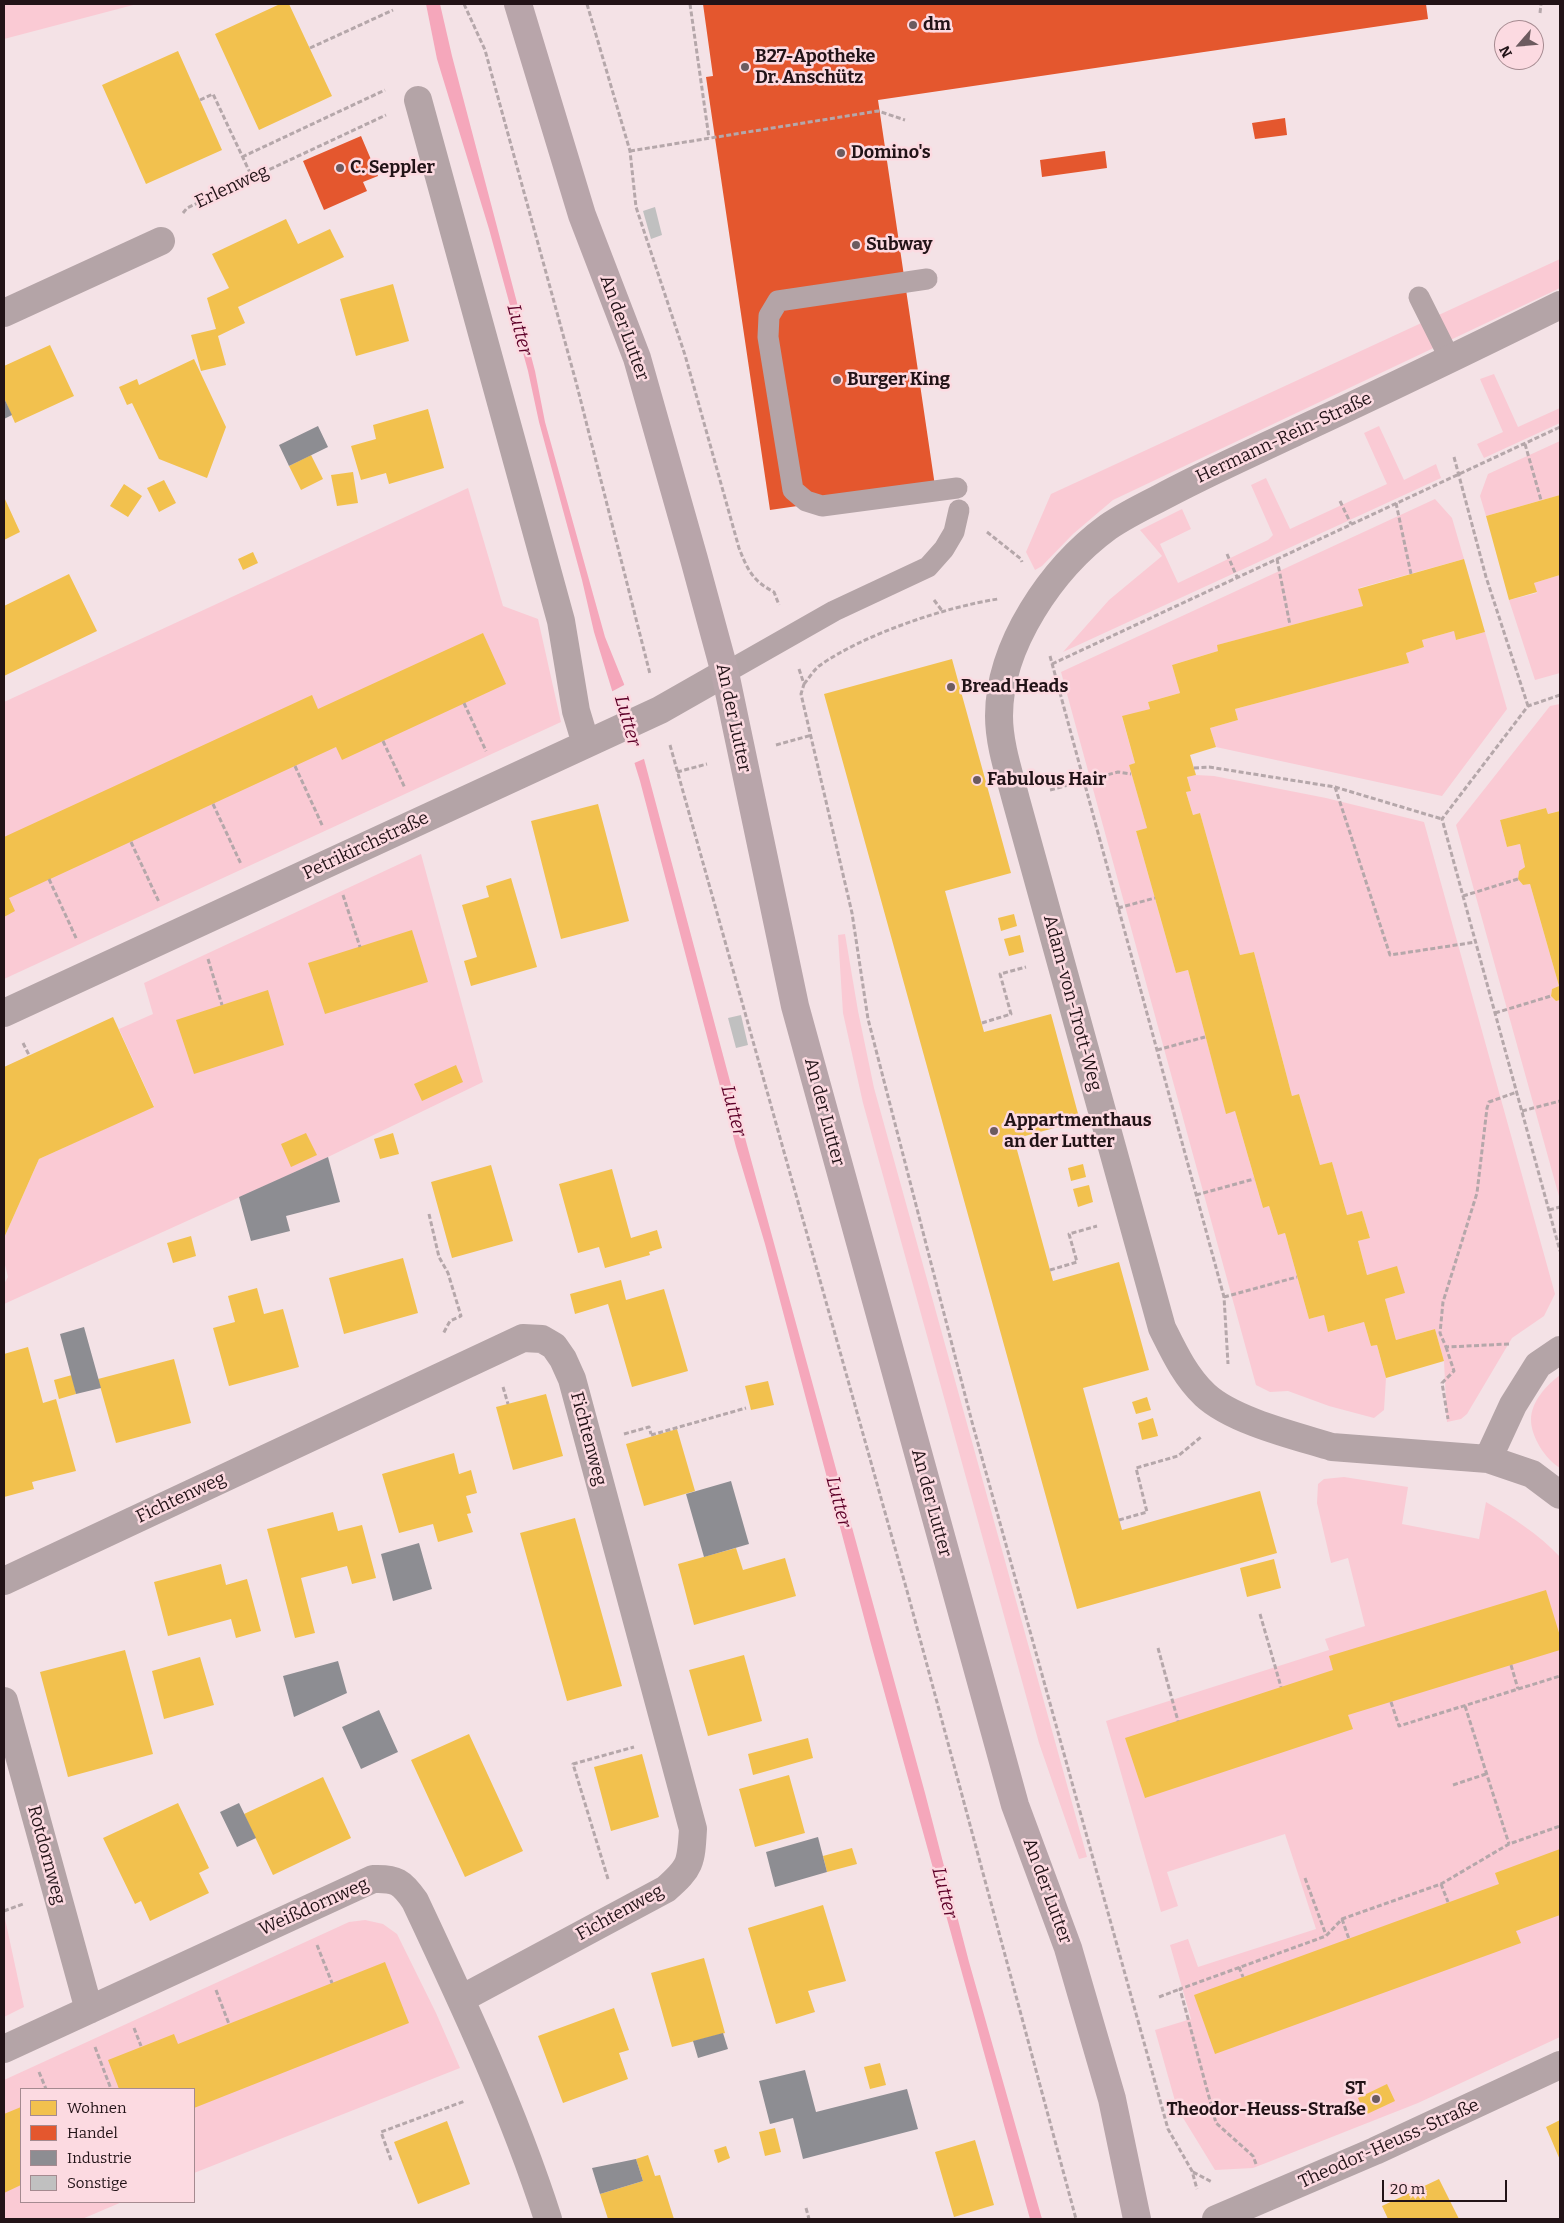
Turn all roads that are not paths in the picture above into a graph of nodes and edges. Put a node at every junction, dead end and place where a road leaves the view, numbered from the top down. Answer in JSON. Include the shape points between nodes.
{"nodes":[{"id":1,"x":519,"y":5,"type":"edge"},
{"id":2,"x":418,"y":100,"type":"road end"},
{"id":3,"x":161,"y":241,"type":"road end"},
{"id":4,"x":927,"y":279,"type":"dead end"},
{"id":5,"x":1419,"y":297,"type":"dead end"},
{"id":6,"x":1560,"y":305,"type":"edge"},
{"id":7,"x":4,"y":313,"type":"edge"},
{"id":8,"x":1450,"y":359,"type":"junction"},
{"id":9,"x":957,"y":488,"type":"dead end"},
{"id":10,"x":959,"y":510,"type":"road end"},
{"id":11,"x":1033,"y":607,"type":"joint"},
{"id":12,"x":724,"y":673,"type":"junction"},
{"id":13,"x":593,"y":741,"type":"junction"},
{"id":14,"x":4,"y":1013,"type":"edge"},
{"id":15,"x":1560,"y":1350,"type":"edge"},
{"id":16,"x":1488,"y":1459,"type":"junction"},
{"id":17,"x":1560,"y":1495,"type":"edge"},
{"id":18,"x":4,"y":1581,"type":"edge"},
{"id":19,"x":4,"y":1701,"type":"edge"},
{"id":20,"x":461,"y":1999,"type":"junction"},
{"id":21,"x":89,"y":2010,"type":"junction"},
{"id":22,"x":4,"y":2049,"type":"edge"},
{"id":23,"x":1560,"y":2065,"type":"edge"},
{"id":24,"x":548,"y":2219,"type":"edge"},
{"id":25,"x":1137,"y":2219,"type":"edge"},
{"id":26,"x":1216,"y":2219,"type":"edge"}],
"edges":[{"from":1,"to":12,"type":"main road","name":"An der Lutter","via":[[582,215],[637,358]]},
{"from":2,"to":13,"type":"street","via":[[561,621],[576,711]]},
{"from":3,"to":7,"type":"street"},
{"from":4,"to":9,"type":"lane","via":[[778,300],[769,316],[768,337],[793,490],[806,501],[822,506]]},
{"from":5,"to":8,"type":"lane"},
{"from":6,"to":8,"type":"street","name":"Hermann-Rein-Straße"},
{"from":8,"to":11,"type":"street","name":"Hermann-Rein-Straße","via":[[1183,486],[1108,527],[1058,575]]},
{"from":10,"to":12,"type":"lane","via":[[954,532],[928,567],[834,611]]},
{"from":11,"to":16,"type":"street","name":"Adam-von-Trott-Weg","via":[[1017,639],[1000,692],[1002,745],[1162,1328],[1188,1376],[1206,1396],[1230,1412],[1332,1447]]},
{"from":12,"to":13,"type":"street","name":"Petrikirchstraße","via":[[655,712]]},
{"from":12,"to":25,"type":"main road","name":"An der Lutter","via":[[795,1006],[1015,1805],[1068,1948],[1112,2099]]},
{"from":13,"to":14,"type":"street","name":"Petrikirchstraße"},
{"from":15,"to":16,"type":"street","via":[[1538,1365],[1512,1405]]},
{"from":16,"to":17,"type":"street","name":"Adam-von-Trott-Weg","via":[[1532,1474]]},
{"from":18,"to":20,"type":"street","name":"Fichtenweg","via":[[522,1338],[542,1339],[554,1346],[563,1359],[574,1388],[669,1738],[693,1830],[691,1852],[685,1871],[666,1889]]},
{"from":19,"to":21,"type":"street","name":"Rotdornweg"},
{"from":20,"to":21,"type":"street","name":"Weißdornweg","via":[[415,1901],[405,1886],[390,1878],[373,1880]]},
{"from":20,"to":24,"type":"street","name":"Weißdornweg","via":[[537,2184]]},
{"from":21,"to":22,"type":"street","name":"Weißdornweg"},
{"from":23,"to":26,"type":"street","name":"Theodor-Heuss-Straße","via":[[1384,2147]]}]}
